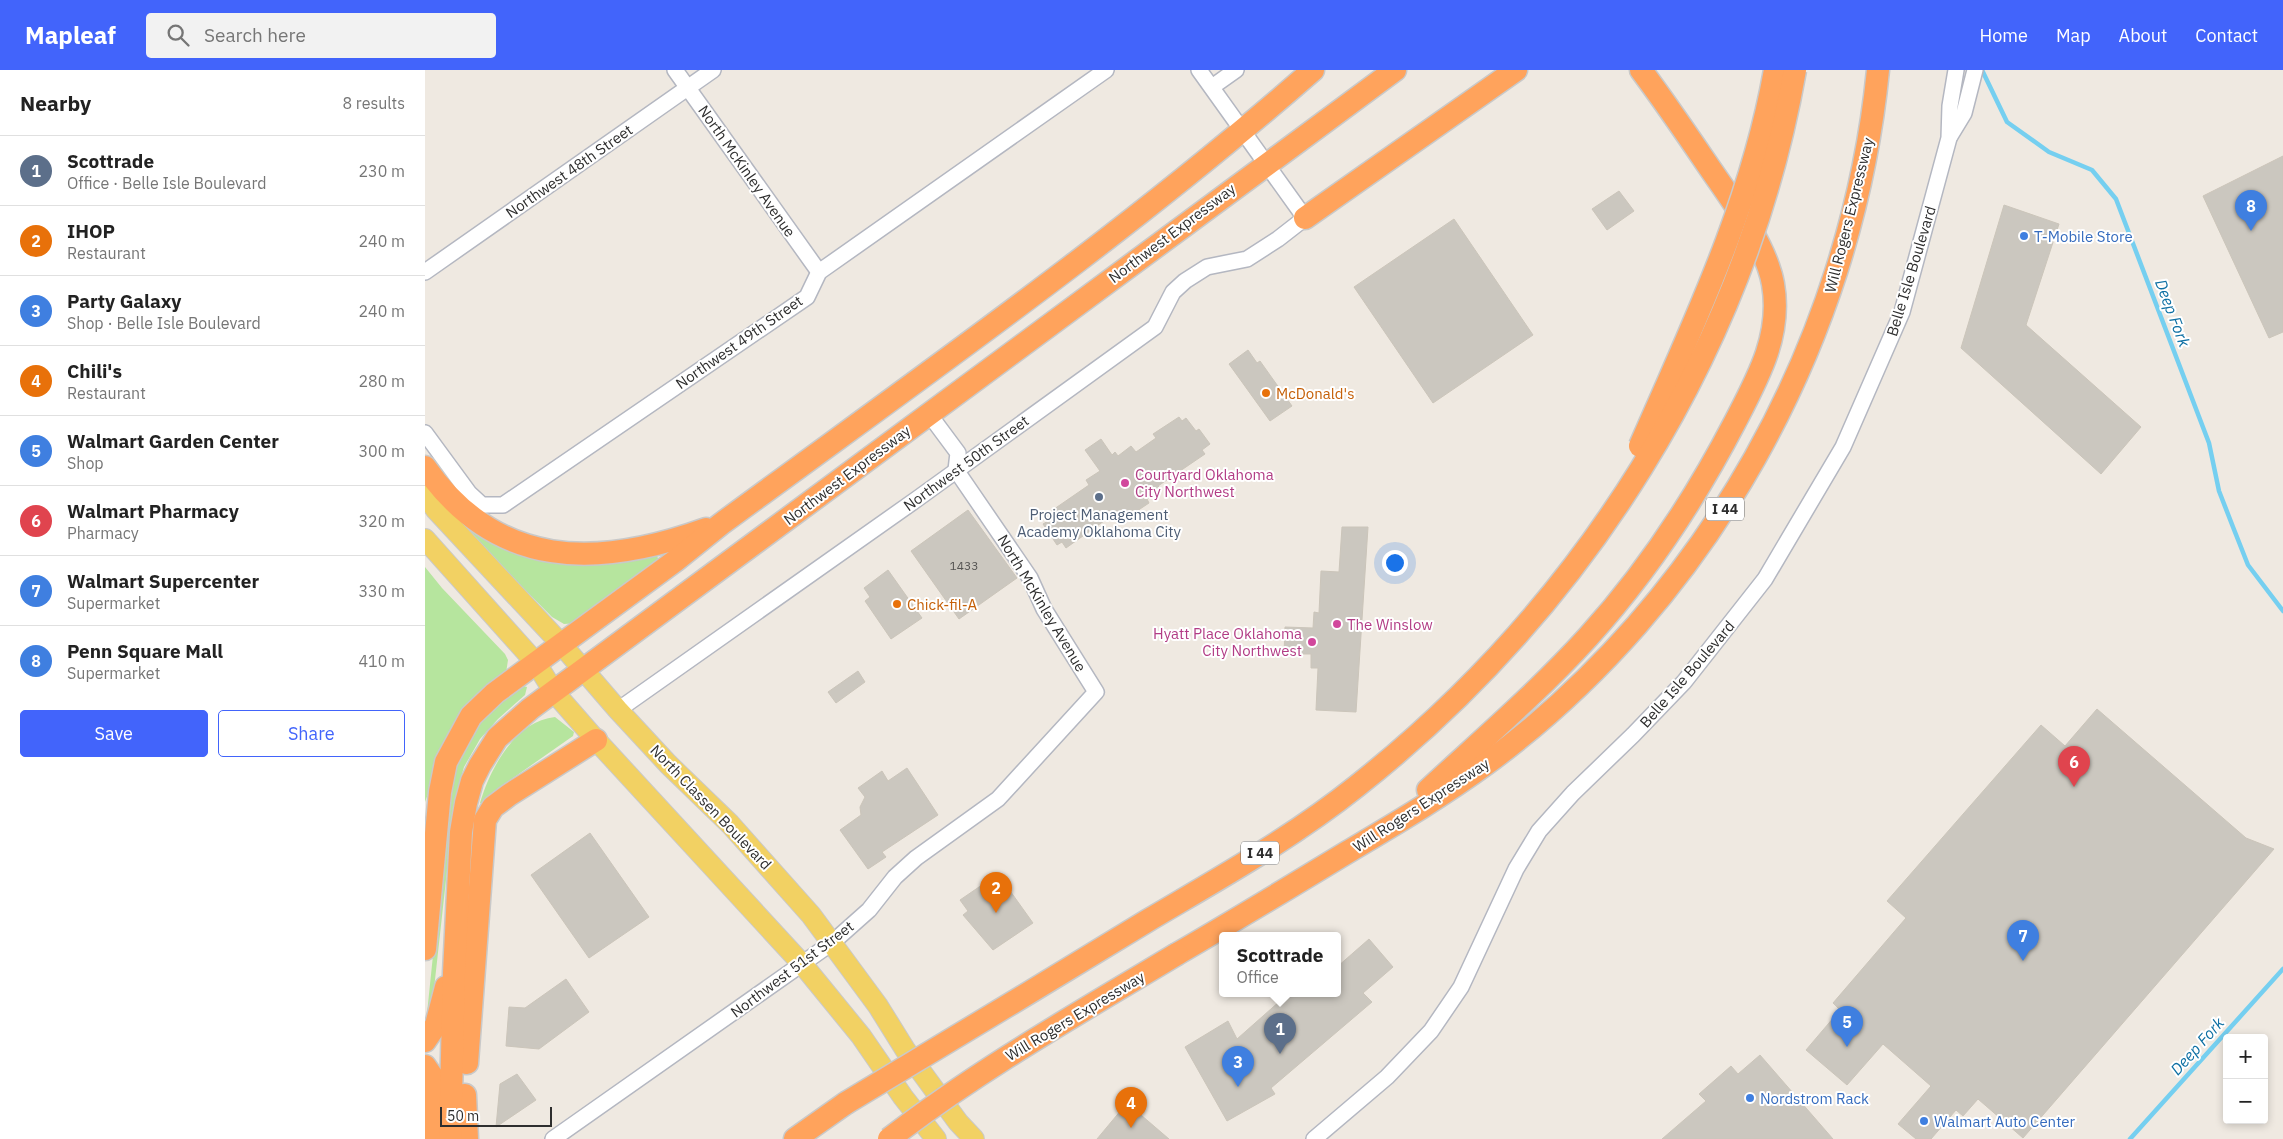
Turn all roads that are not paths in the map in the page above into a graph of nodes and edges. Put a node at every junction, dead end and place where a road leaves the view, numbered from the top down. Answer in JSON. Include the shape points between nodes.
{"nodes":[{"id":1,"x":675,"y":70,"type":"edge"},
{"id":2,"x":713,"y":70,"type":"edge"},
{"id":3,"x":1106,"y":70,"type":"edge"},
{"id":4,"x":1199,"y":70,"type":"edge"},
{"id":5,"x":1236,"y":70,"type":"edge"},
{"id":6,"x":1313,"y":70,"type":"edge"},
{"id":7,"x":1395,"y":70,"type":"edge"},
{"id":8,"x":1516,"y":70,"type":"edge"},
{"id":9,"x":1628,"y":70,"type":"edge"},
{"id":10,"x":1775,"y":70,"type":"edge"},
{"id":11,"x":1795,"y":70,"type":"edge"},
{"id":12,"x":1878,"y":70,"type":"edge"},
{"id":13,"x":1956,"y":70,"type":"edge"},
{"id":14,"x":1975,"y":70,"type":"edge"},
{"id":15,"x":1645,"y":75,"type":"edge"},
{"id":16,"x":688,"y":87,"type":"junction"},
{"id":17,"x":1212,"y":87,"type":"junction"},
{"id":18,"x":1244,"y":131,"type":"junction"},
{"id":19,"x":1949,"y":138,"type":"junction"},
{"id":20,"x":1266,"y":163,"type":"junction"},
{"id":21,"x":1305,"y":218,"type":"junction"},
{"id":22,"x":425,"y":272,"type":"edge"},
{"id":23,"x":819,"y":272,"type":"junction"},
{"id":24,"x":929,"y":414,"type":"junction"},
{"id":25,"x":425,"y":433,"type":"edge"},
{"id":26,"x":425,"y":467,"type":"edge"},
{"id":27,"x":956,"y":470,"type":"junction"},
{"id":28,"x":425,"y":494,"type":"edge"},
{"id":29,"x":1608,"y":521,"type":"junction"},
{"id":30,"x":721,"y":524,"type":"junction"},
{"id":31,"x":425,"y":539,"type":"edge"},
{"id":32,"x":562,"y":645,"type":"junction"},
{"id":33,"x":536,"y":664,"type":"junction"},
{"id":34,"x":583,"y":671,"type":"junction"},
{"id":35,"x":554,"y":692,"type":"junction"},
{"id":36,"x":1096,"y":692,"type":"joint"},
{"id":37,"x":617,"y":710,"type":"junction"},
{"id":38,"x":596,"y":740,"type":"junction"},
{"id":39,"x":440,"y":792,"type":"junction"},
{"id":40,"x":425,"y":816,"type":"edge"},
{"id":41,"x":1387,"y":829,"type":"junction"},
{"id":42,"x":833,"y":942,"type":"junction"},
{"id":43,"x":425,"y":949,"type":"edge"},
{"id":44,"x":803,"y":965,"type":"junction"},
{"id":45,"x":454,"y":973,"type":"junction"},
{"id":46,"x":425,"y":1040,"type":"edge"},
{"id":47,"x":425,"y":1066,"type":"edge"},
{"id":48,"x":432,"y":1139,"type":"edge"},
{"id":49,"x":450,"y":1139,"type":"edge"},
{"id":50,"x":467,"y":1139,"type":"edge"},
{"id":51,"x":553,"y":1139,"type":"edge"},
{"id":52,"x":795,"y":1139,"type":"edge"},
{"id":53,"x":889,"y":1139,"type":"edge"},
{"id":54,"x":936,"y":1139,"type":"edge"},
{"id":55,"x":973,"y":1139,"type":"edge"},
{"id":56,"x":1314,"y":1139,"type":"edge"}],
"edges":[{"from":1,"to":16,"type":"street","name":"North McKinley Avenue"},
{"from":2,"to":16,"type":"street","name":"Northwest 48th Street"},
{"from":3,"to":23,"type":"street","name":"Northwest 49th Street"},
{"from":4,"to":17,"type":"street"},
{"from":5,"to":17,"type":"street"},
{"from":6,"to":18,"type":"highway"},
{"from":7,"to":20,"type":"highway","name":"Northwest Expressway"},
{"from":8,"to":21,"type":"highway"},
{"from":9,"to":15,"type":"highway"},
{"from":10,"to":29,"type":"highway","bridge":true,"via":[[1742,195],[1714,276]]},
{"from":11,"to":29,"type":"highway","number":"I 44","bridge":true,"via":[[1770,180],[1719,321],[1676,408]]},
{"from":12,"to":41,"type":"highway","name":"Will Rogers Expressway","number":"I 44","via":[[1861,178],[1830,293],[1782,409],[1726,506],[1658,600],[1580,684],[1488,763]]},
{"from":13,"to":19,"type":"street","name":"Belle Isle Boulevard"},
{"from":14,"to":19,"type":"street","name":"Belle Isle Boulevard","via":[[1964,113]]},
{"from":15,"to":41,"type":"highway","via":[[1732,201],[1765,256],[1775,305],[1768,353],[1723,444],[1682,513],[1616,605],[1550,677]]},
{"from":16,"to":22,"type":"street","name":"Northwest 48th Street"},
{"from":16,"to":23,"type":"street","name":"North McKinley Avenue"},
{"from":17,"to":18,"type":"street"},
{"from":18,"to":20,"type":"street"},
{"from":18,"to":30,"type":"highway","via":[[1110,237]]},
{"from":19,"to":56,"type":"street","name":"Belle Isle Boulevard","via":[[1902,312],[1889,346],[1843,447],[1765,579],[1684,682],[1539,831],[1516,869],[1461,987],[1431,1031],[1387,1077]]},
{"from":20,"to":21,"type":"street"},
{"from":20,"to":24,"type":"highway","name":"Northwest Expressway"},
{"from":21,"to":27,"type":"street","name":"Northwest 50th Street","via":[[1247,259],[1207,267],[1185,281],[1173,292],[1155,326]]},
{"from":23,"to":25,"type":"street","name":"Northwest 49th Street","via":[[807,297],[503,505],[482,505],[469,493]]},
{"from":24,"to":27,"type":"street","name":"North McKinley Avenue","via":[[958,453]]},
{"from":24,"to":34,"type":"highway","name":"Northwest Expressway"},
{"from":26,"to":30,"type":"highway","via":[[451,501],[470,518],[520,543],[545,549],[600,555],[634,551]]},
{"from":27,"to":36,"type":"street","name":"North McKinley Avenue","via":[[1030,578],[1045,609]]},
{"from":27,"to":37,"type":"street","name":"Northwest 50th Street"},
{"from":28,"to":32,"type":"main road","name":"North Classen Boulevard","via":[[470,548]]},
{"from":29,"to":52,"type":"highway","number":"I 44","bridge":true,"via":[[1560,587],[1497,659],[1428,726],[1356,787],[1235,869],[846,1104]]},
{"from":30,"to":32,"type":"highway"},
{"from":31,"to":33,"type":"main road"},
{"from":32,"to":33,"type":"highway"},
{"from":32,"to":34,"type":"main road","name":"North Classen Boulevard"},
{"from":33,"to":35,"type":"main road"},
{"from":33,"to":39,"type":"highway","via":[[495,693],[471,716],[446,762]]},
{"from":34,"to":35,"type":"highway","name":"Northwest Expressway"},
{"from":34,"to":37,"type":"main road","name":"North Classen Boulevard"},
{"from":35,"to":38,"type":"main road"},
{"from":35,"to":45,"type":"highway","name":"Northwest Expressway","via":[[497,738],[473,781],[461,832]]},
{"from":36,"to":42,"type":"street","name":"Northwest 51st Street","via":[[998,798],[916,858],[895,877],[869,910]]},
{"from":37,"to":42,"type":"main road","name":"North Classen Boulevard","via":[[731,824]]},
{"from":38,"to":44,"type":"main road"},
{"from":38,"to":50,"type":"highway","via":[[509,795],[493,807],[485,820],[465,1088]]},
{"from":39,"to":40,"type":"highway"},
{"from":39,"to":43,"type":"highway"},
{"from":41,"to":53,"type":"highway","name":"Will Rogers Expressway","number":"I 44","bridge":true,"via":[[991,1066]]},
{"from":42,"to":44,"type":"street","name":"Northwest 51st Street"},
{"from":42,"to":55,"type":"main road","name":"North Classen Boulevard","via":[[906,1051]]},
{"from":44,"to":51,"type":"street","name":"Northwest 51st Street"},
{"from":44,"to":54,"type":"main road","via":[[861,1036]]},
{"from":45,"to":46,"type":"highway","via":[[443,993],[436,1025]]},
{"from":45,"to":49,"type":"highway","name":"Northwest Expressway"},
{"from":47,"to":48,"type":"highway","via":[[434,1079]]}]}
